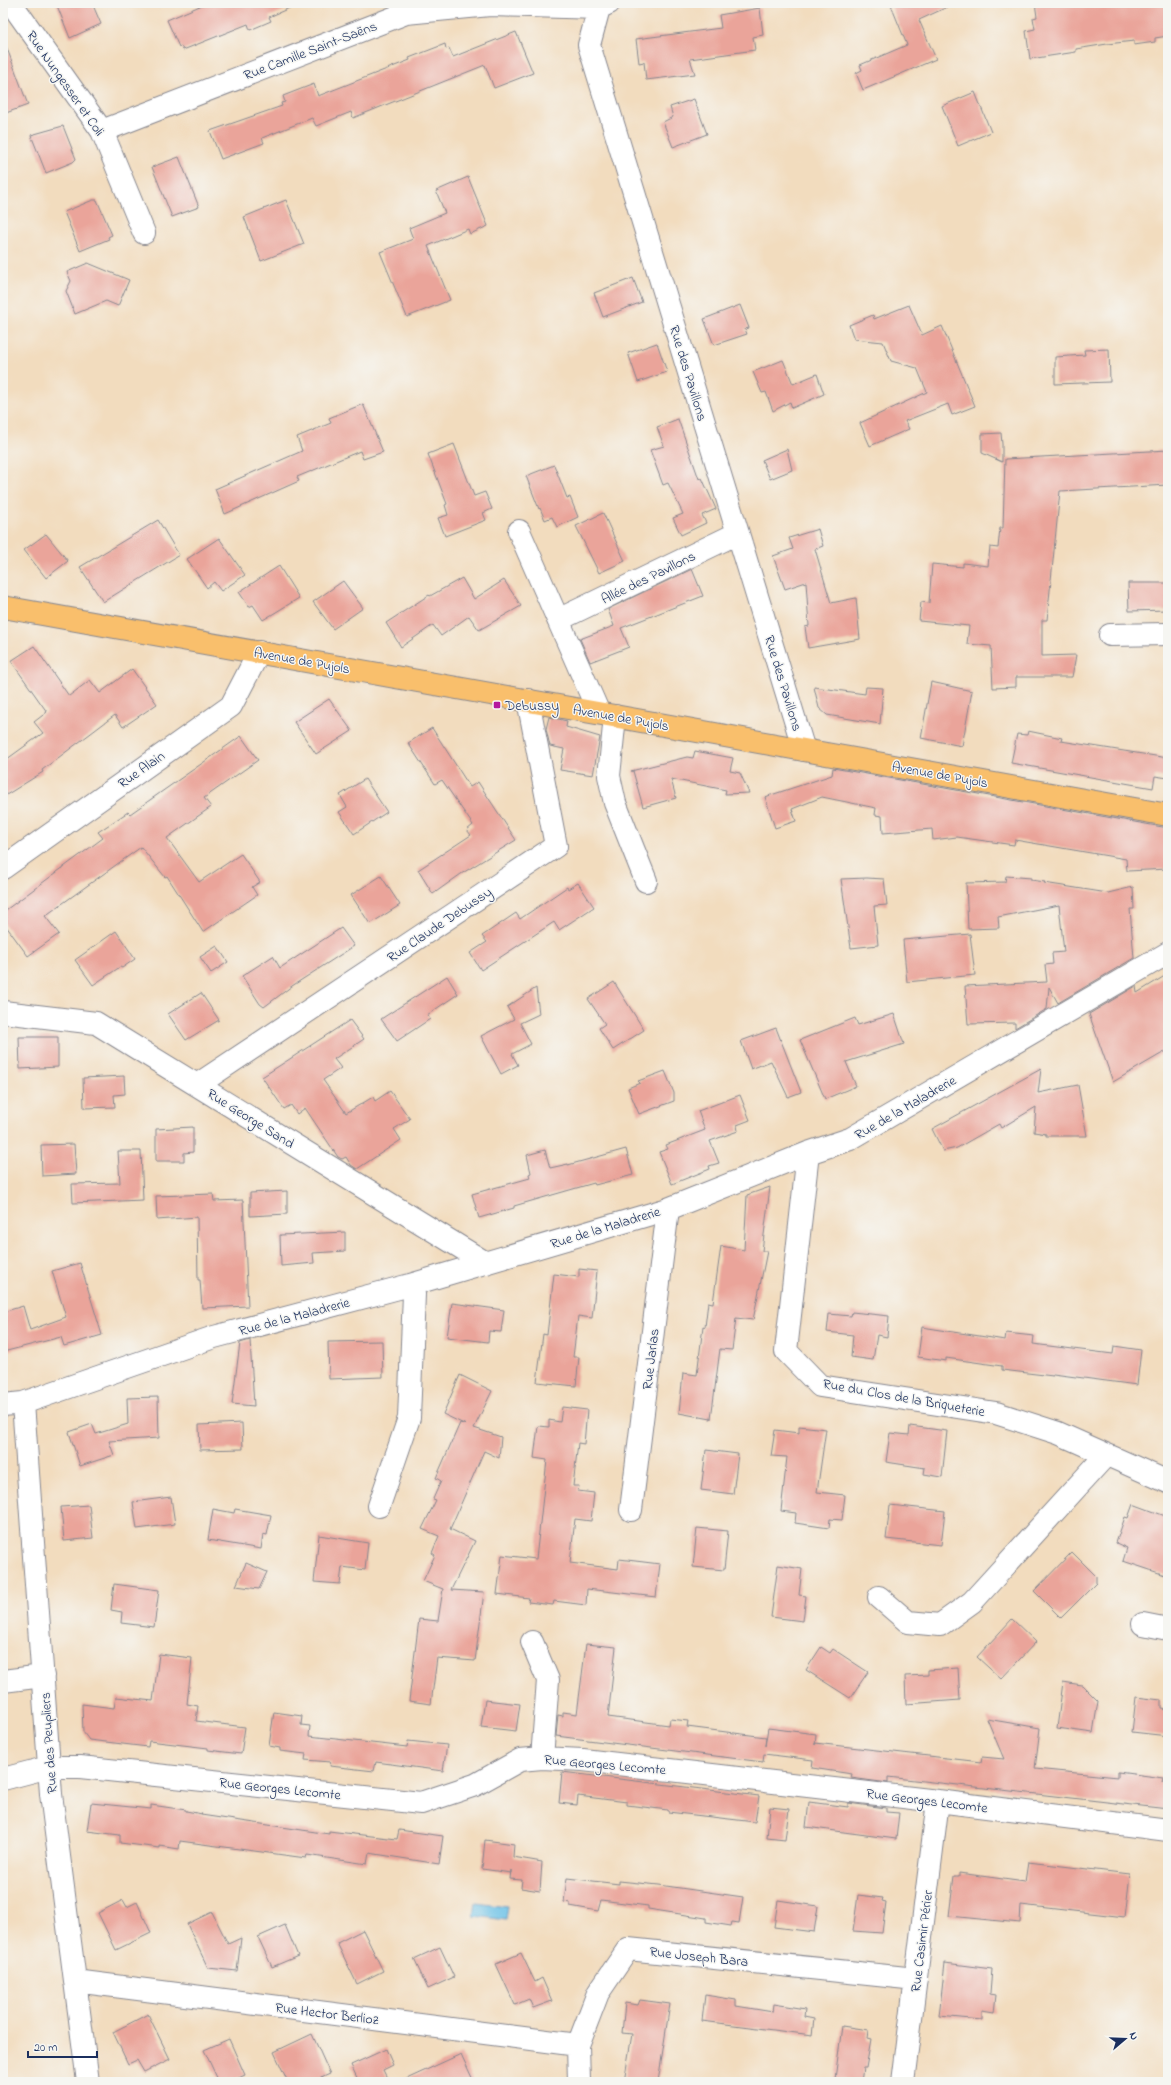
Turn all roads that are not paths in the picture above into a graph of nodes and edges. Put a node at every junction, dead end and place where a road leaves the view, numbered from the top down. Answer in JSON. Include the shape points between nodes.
{"nodes":[{"id":1,"x":11,"y":3,"type":"edge"},
{"id":2,"x":604,"y":5,"type":"edge"},
{"id":3,"x":102,"y":131,"type":"junction"},
{"id":4,"x":144,"y":232,"type":"dead end"},
{"id":5,"x":519,"y":532,"type":"dead end"},
{"id":6,"x":738,"y":533,"type":"junction"},
{"id":7,"x":3,"y":607,"type":"edge"},
{"id":8,"x":558,"y":620,"type":"junction"},
{"id":9,"x":1168,"y":634,"type":"edge"},
{"id":10,"x":1110,"y":635,"type":"dead end"},
{"id":11,"x":259,"y":652,"type":"junction"},
{"id":12,"x":528,"y":700,"type":"junction"},
{"id":13,"x":607,"y":714,"type":"junction"},
{"id":14,"x":804,"y":750,"type":"junction"},
{"id":15,"x":1168,"y":815,"type":"edge"},
{"id":16,"x":3,"y":868,"type":"edge"},
{"id":17,"x":646,"y":881,"type":"dead end"},
{"id":18,"x":1168,"y":953,"type":"edge"},
{"id":19,"x":3,"y":1012,"type":"edge"},
{"id":20,"x":197,"y":1085,"type":"junction"},
{"id":21,"x":808,"y":1154,"type":"junction"},
{"id":22,"x":668,"y":1209,"type":"junction"},
{"id":23,"x":486,"y":1263,"type":"junction"},
{"id":24,"x":410,"y":1286,"type":"junction"},
{"id":25,"x":13,"y":1404,"type":"edge"},
{"id":26,"x":1106,"y":1455,"type":"junction"},
{"id":27,"x":1168,"y":1482,"type":"edge"},
{"id":28,"x":379,"y":1506,"type":"dead end"},
{"id":29,"x":632,"y":1510,"type":"dead end"},
{"id":30,"x":879,"y":1597,"type":"dead end"},
{"id":31,"x":1143,"y":1624,"type":"dead end"},
{"id":32,"x":1168,"y":1629,"type":"edge"},
{"id":33,"x":532,"y":1642,"type":"dead end"},
{"id":34,"x":43,"y":1676,"type":"junction"},
{"id":35,"x":3,"y":1682,"type":"edge"},
{"id":36,"x":542,"y":1758,"type":"junction"},
{"id":37,"x":49,"y":1767,"type":"junction"},
{"id":38,"x":3,"y":1780,"type":"edge"},
{"id":39,"x":938,"y":1800,"type":"junction"},
{"id":40,"x":1168,"y":1830,"type":"edge"},
{"id":41,"x":916,"y":1979,"type":"junction"},
{"id":42,"x":75,"y":1980,"type":"junction"},
{"id":43,"x":578,"y":2045,"type":"junction"},
{"id":44,"x":88,"y":2082,"type":"edge"},
{"id":45,"x":579,"y":2082,"type":"edge"},
{"id":46,"x":903,"y":2082,"type":"edge"}],
"edges":[{"from":1,"to":3,"type":"street","name":"Rue Nungesser et Coli"},
{"from":2,"to":3,"type":"street","name":"Rue Camille Saint-Saëns","via":[[490,5],[406,13]]},
{"from":2,"to":6,"type":"street","name":"Rue des Pavillons","via":[[589,45]]},
{"from":3,"to":4,"type":"street","name":"Rue Nungesser et Coli"},
{"from":5,"to":8,"type":"street"},
{"from":6,"to":8,"type":"street","name":"Allée des Pavillons"},
{"from":6,"to":14,"type":"street","name":"Rue des Pavillons"},
{"from":7,"to":11,"type":"main road","name":"Avenue de Pujols"},
{"from":8,"to":13,"type":"street"},
{"from":9,"to":10,"type":"street"},
{"from":11,"to":12,"type":"main road","name":"Avenue de Pujols"},
{"from":11,"to":16,"type":"street","name":"Rue Alain","via":[[231,706]]},
{"from":12,"to":13,"type":"main road","name":"Avenue de Pujols"},
{"from":12,"to":20,"type":"street","name":"Rue Claude Debussy","via":[[556,846]]},
{"from":13,"to":14,"type":"main road","name":"Avenue de Pujols"},
{"from":13,"to":17,"type":"street","via":[[610,776],[615,803]]},
{"from":14,"to":15,"type":"main road","name":"Avenue de Pujols"},
{"from":18,"to":21,"type":"street","name":"Rue de la Maladrerie","via":[[850,1139]]},
{"from":19,"to":20,"type":"street","name":"Rue George Sand","via":[[96,1023]]},
{"from":20,"to":23,"type":"street","name":"Rue George Sand"},
{"from":21,"to":22,"type":"street","name":"Rue de la Maladrerie"},
{"from":21,"to":26,"type":"street","name":"Rue du Clos de la Briqueterie","via":[[786,1351],[820,1386],[996,1413],[1058,1433]]},
{"from":22,"to":23,"type":"street","name":"Rue de la Maladrerie"},
{"from":22,"to":29,"type":"street","name":"Rue Jarlas"},
{"from":23,"to":24,"type":"street","name":"Rue de la Maladrerie"},
{"from":24,"to":25,"type":"street","name":"Rue de la Maladrerie","via":[[214,1337]]},
{"from":24,"to":28,"type":"street","via":[[414,1294],[409,1418]]},
{"from":25,"to":34,"type":"street","name":"Rue des Peupliers"},
{"from":26,"to":27,"type":"street","name":"Rue du Clos de la Briqueterie"},
{"from":26,"to":30,"type":"street","via":[[972,1602],[940,1625],[908,1622]]},
{"from":31,"to":32,"type":"street"},
{"from":33,"to":36,"type":"street","via":[[548,1680]]},
{"from":34,"to":35,"type":"street"},
{"from":34,"to":37,"type":"street","name":"Rue des Peupliers"},
{"from":36,"to":37,"type":"street","name":"Rue Georges Lecomte","via":[[520,1760],[475,1785],[421,1803],[80,1767]]},
{"from":36,"to":39,"type":"street","name":"Rue Georges Lecomte","via":[[583,1760]]},
{"from":37,"to":38,"type":"street","name":"Rue Georges Lecomte"},
{"from":37,"to":42,"type":"street","name":"Rue des Peupliers"},
{"from":39,"to":40,"type":"street","name":"Rue Georges Lecomte"},
{"from":39,"to":41,"type":"street","name":"Rue Casimir Périer"},
{"from":41,"to":43,"type":"street","name":"Rue Joseph Bara","via":[[628,1949],[598,1993]]},
{"from":41,"to":46,"type":"street","name":"Rue Casimir Périer"},
{"from":42,"to":43,"type":"street","name":"Rue Hector Berlioz"},
{"from":42,"to":44,"type":"street","name":"Rue des Peupliers"},
{"from":43,"to":45,"type":"street","name":"Rue Joseph Bara"}]}
